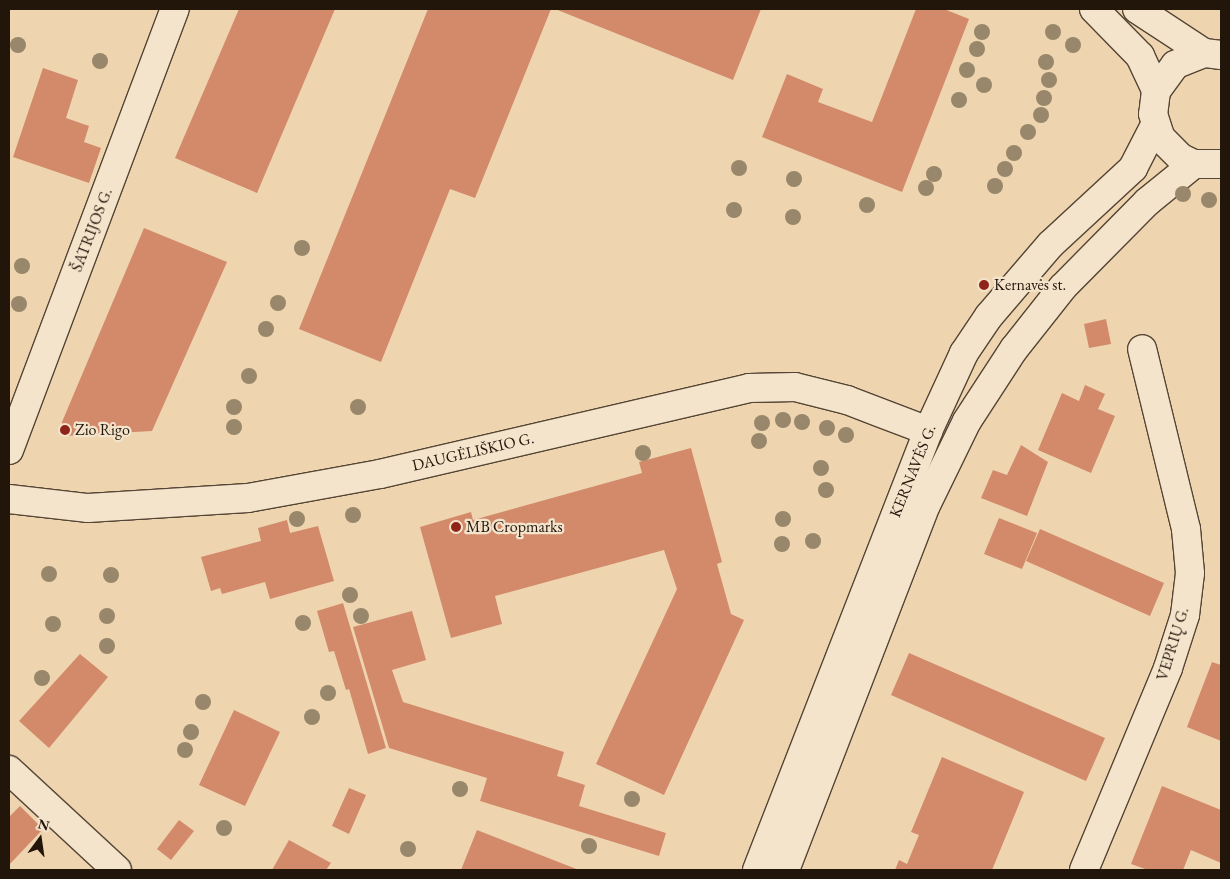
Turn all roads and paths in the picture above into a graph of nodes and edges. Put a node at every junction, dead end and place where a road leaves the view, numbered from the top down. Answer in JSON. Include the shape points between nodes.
{"nodes":[{"id":1,"x":175,"y":9,"type":"edge"},
{"id":2,"x":1094,"y":9,"type":"edge"},
{"id":3,"x":1137,"y":9,"type":"edge"},
{"id":4,"x":1216,"y":53,"type":"edge"},
{"id":5,"x":1156,"y":91,"type":"junction"},
{"id":6,"x":1155,"y":125,"type":"junction"},
{"id":7,"x":1194,"y":164,"type":"junction"},
{"id":8,"x":1221,"y":164,"type":"edge"},
{"id":9,"x":1142,"y":349,"type":"dead end"},
{"id":10,"x":928,"y":431,"type":"junction"},
{"id":11,"x":9,"y":450,"type":"edge"},
{"id":12,"x":9,"y":499,"type":"edge"},
{"id":13,"x":9,"y":770,"type":"edge"},
{"id":14,"x":117,"y":870,"type":"edge"},
{"id":15,"x":757,"y":870,"type":"edge"},
{"id":16,"x":784,"y":870,"type":"edge"},
{"id":17,"x":1084,"y":870,"type":"edge"}],
"edges":[{"from":1,"to":11,"type":"street","name":"ŠATRIJOS G."},
{"from":2,"to":5,"type":"street","via":[[1140,56]]},
{"from":3,"to":4,"type":"street"},
{"from":4,"to":5,"type":"street","via":[[1175,65]]},
{"from":5,"to":6,"type":"street","name":"KERNAVĖS G."},
{"from":6,"to":7,"type":"street","via":[[1170,149]]},
{"from":6,"to":10,"type":"street","name":"KERNAVĖS G.","via":[[1124,178],[1051,244],[989,316],[964,353]]},
{"from":7,"to":8,"type":"street"},
{"from":7,"to":16,"type":"street","name":"KERNAVĖS G.","via":[[1142,206],[1063,287],[1014,349],[967,421],[926,505]]},
{"from":9,"to":17,"type":"street","name":"VEPRIŲ G.","via":[[1186,529],[1190,573],[1185,615],[1168,668]]},
{"from":10,"to":12,"type":"street","name":"DAUGĖLIŠKIO G.","via":[[847,400],[795,388],[749,388],[380,474],[248,498],[88,508]]},
{"from":10,"to":15,"type":"street","name":"KERNAVĖS G."},
{"from":13,"to":14,"type":"street"}]}
